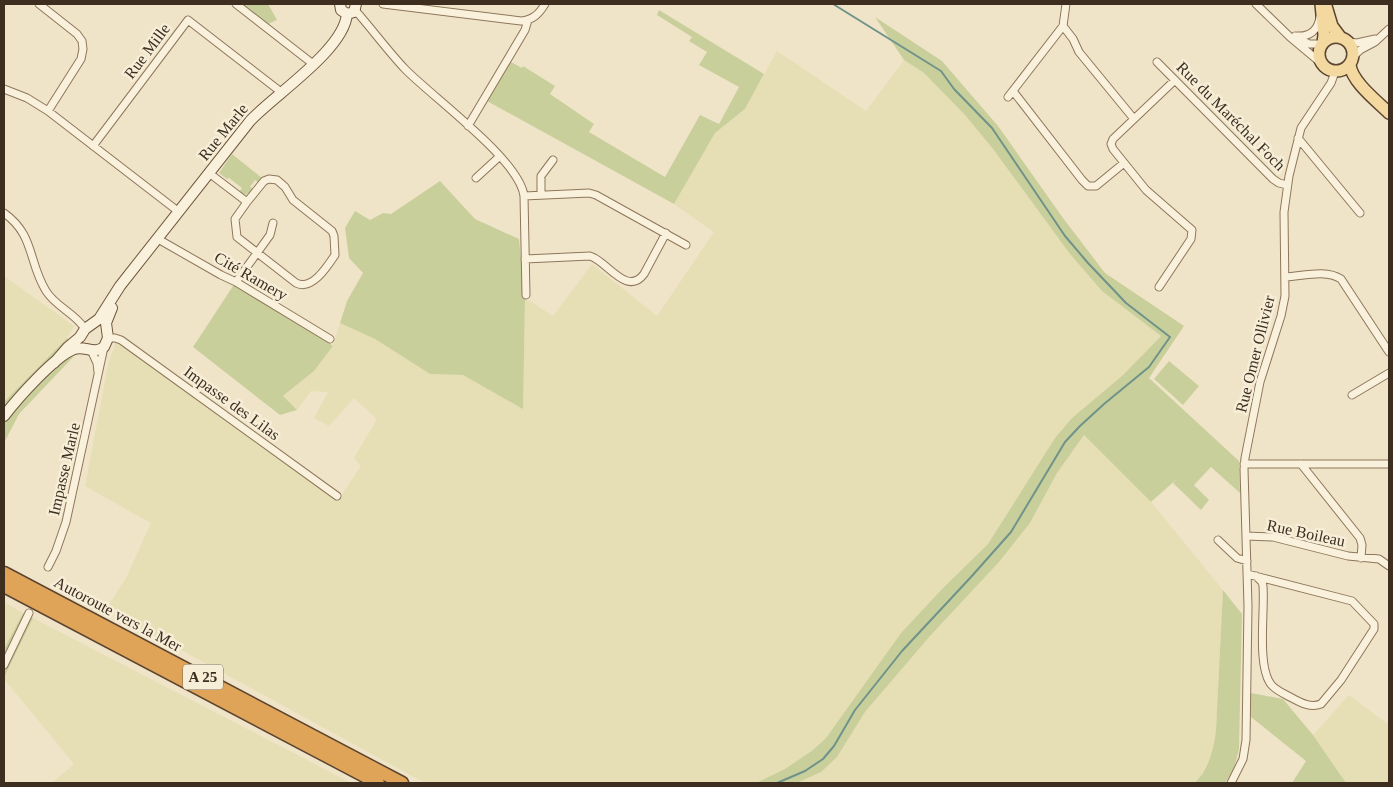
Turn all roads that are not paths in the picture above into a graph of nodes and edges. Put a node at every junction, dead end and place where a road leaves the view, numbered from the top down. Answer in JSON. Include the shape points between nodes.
{"nodes":[{"id":1,"x":39,"y":4,"type":"edge"},
{"id":2,"x":236,"y":4,"type":"edge"},
{"id":3,"x":340,"y":4,"type":"edge"},
{"id":4,"x":383,"y":4,"type":"edge"},
{"id":5,"x":545,"y":4,"type":"edge"},
{"id":6,"x":1066,"y":4,"type":"edge"},
{"id":7,"x":1256,"y":4,"type":"edge"},
{"id":8,"x":1323,"y":6,"type":"edge"},
{"id":9,"x":352,"y":9,"type":"edge"},
{"id":10,"x":528,"y":20,"type":"junction"},
{"id":11,"x":1278,"y":25,"type":"junction"},
{"id":12,"x":1063,"y":26,"type":"junction"},
{"id":13,"x":1389,"y":29,"type":"edge"},
{"id":14,"x":1295,"y":36,"type":"junction"},
{"id":15,"x":1380,"y":37,"type":"junction"},
{"id":16,"x":1345,"y":40,"type":"junction"},
{"id":17,"x":1322,"y":44,"type":"junction"},
{"id":18,"x":1352,"y":61,"type":"junction"},
{"id":19,"x":1157,"y":62,"type":"dead end"},
{"id":20,"x":313,"y":64,"type":"junction"},
{"id":21,"x":1331,"y":69,"type":"junction"},
{"id":22,"x":1175,"y":80,"type":"junction"},
{"id":23,"x":4,"y":89,"type":"edge"},
{"id":24,"x":1013,"y":91,"type":"junction"},
{"id":25,"x":281,"y":92,"type":"junction"},
{"id":26,"x":1370,"y":95,"type":"junction"},
{"id":27,"x":1008,"y":97,"type":"dead end"},
{"id":28,"x":48,"y":111,"type":"junction"},
{"id":29,"x":1389,"y":112,"type":"edge"},
{"id":30,"x":1134,"y":119,"type":"junction"},
{"id":31,"x":468,"y":126,"type":"junction"},
{"id":32,"x":1298,"y":138,"type":"junction"},
{"id":33,"x":93,"y":146,"type":"junction"},
{"id":34,"x":500,"y":156,"type":"junction"},
{"id":35,"x":553,"y":160,"type":"dead end"},
{"id":36,"x":1124,"y":163,"type":"junction"},
{"id":37,"x":209,"y":173,"type":"junction"},
{"id":38,"x":476,"y":178,"type":"dead end"},
{"id":39,"x":1287,"y":185,"type":"junction"},
{"id":40,"x":541,"y":195,"type":"junction"},
{"id":41,"x":524,"y":196,"type":"junction"},
{"id":42,"x":247,"y":202,"type":"junction"},
{"id":43,"x":179,"y":212,"type":"junction"},
{"id":44,"x":4,"y":213,"type":"edge"},
{"id":45,"x":1360,"y":213,"type":"dead end"},
{"id":46,"x":274,"y":223,"type":"dead end"},
{"id":47,"x":666,"y":233,"type":"junction"},
{"id":48,"x":158,"y":239,"type":"junction"},
{"id":49,"x":686,"y":245,"type":"dead end"},
{"id":50,"x":257,"y":253,"type":"junction"},
{"id":51,"x":525,"y":259,"type":"junction"},
{"id":52,"x":1286,"y":277,"type":"junction"},
{"id":53,"x":128,"y":278,"type":"junction"},
{"id":54,"x":236,"y":282,"type":"junction"},
{"id":55,"x":1159,"y":287,"type":"dead end"},
{"id":56,"x":526,"y":295,"type":"dead end"},
{"id":57,"x":86,"y":329,"type":"junction"},
{"id":58,"x":106,"y":339,"type":"junction"},
{"id":59,"x":330,"y":339,"type":"dead end"},
{"id":60,"x":89,"y":350,"type":"junction"},
{"id":61,"x":1389,"y":352,"type":"edge"},
{"id":62,"x":54,"y":363,"type":"junction"},
{"id":63,"x":1389,"y":372,"type":"edge"},
{"id":64,"x":98,"y":374,"type":"junction"},
{"id":65,"x":1352,"y":395,"type":"dead end"},
{"id":66,"x":4,"y":416,"type":"edge"},
{"id":67,"x":1244,"y":464,"type":"junction"},
{"id":68,"x":1301,"y":464,"type":"junction"},
{"id":69,"x":1389,"y":464,"type":"edge"},
{"id":70,"x":337,"y":496,"type":"dead end"},
{"id":71,"x":1246,"y":536,"type":"junction"},
{"id":72,"x":1218,"y":540,"type":"dead end"},
{"id":73,"x":1361,"y":558,"type":"junction"},
{"id":74,"x":1247,"y":560,"type":"junction"},
{"id":75,"x":1389,"y":566,"type":"edge"},
{"id":76,"x":48,"y":567,"type":"dead end"},
{"id":77,"x":4,"y":572,"type":"edge"},
{"id":78,"x":1247,"y":574,"type":"junction"},
{"id":79,"x":1256,"y":576,"type":"junction"},
{"id":80,"x":4,"y":586,"type":"edge"},
{"id":81,"x":29,"y":613,"type":"dead end"},
{"id":82,"x":4,"y":665,"type":"edge"},
{"id":83,"x":378,"y":783,"type":"edge"},
{"id":84,"x":402,"y":783,"type":"edge"},
{"id":85,"x":1231,"y":783,"type":"edge"}],
"edges":[{"from":1,"to":28,"type":"street","via":[[77,34],[83,49],[81,59]]},
{"from":2,"to":20,"type":"street"},
{"from":3,"to":9,"type":"main road","via":[[341,11]]},
{"from":4,"to":10,"type":"street"},
{"from":5,"to":10,"type":"street","via":[[537,15]]},
{"from":6,"to":12,"type":"street"},
{"from":7,"to":11,"type":"street"},
{"from":8,"to":14,"type":"street","via":[[1313,32]]},
{"from":8,"to":16,"type":"main road","via":[[1332,26]]},
{"from":8,"to":17,"type":"main road"},
{"from":9,"to":20,"type":"main road","name":"Rue Marle","via":[[337,37]]},
{"from":9,"to":31,"type":"street","via":[[405,69]]},
{"from":10,"to":31,"type":"street","via":[[526,30]]},
{"from":11,"to":14,"type":"street"},
{"from":11,"to":21,"type":"street"},
{"from":12,"to":24,"type":"street"},
{"from":12,"to":30,"type":"street","via":[[1079,52]]},
{"from":13,"to":15,"type":"street"},
{"from":14,"to":17,"type":"street","via":[[1309,44]]},
{"from":15,"to":16,"type":"street","via":[[1357,43]]},
{"from":15,"to":18,"type":"street","via":[[1360,50]]},
{"from":16,"to":17,"type":"main road","via":[[1332,37]]},
{"from":16,"to":18,"type":"main road","via":[[1353,49]]},
{"from":17,"to":21,"type":"main road","via":[[1318,54]]},
{"from":18,"to":21,"type":"main road","via":[[1344,70]]},
{"from":18,"to":26,"type":"main road","via":[[1353,75]]},
{"from":19,"to":22,"type":"street","name":"Rue du Maréchal Foch"},
{"from":20,"to":25,"type":"main road","name":"Rue Marle"},
{"from":21,"to":26,"type":"main road"},
{"from":21,"to":32,"type":"street","name":"Rue Omer Ollivier","via":[[1326,90],[1306,118]]},
{"from":22,"to":30,"type":"street"},
{"from":22,"to":39,"type":"street","name":"Rue du Maréchal Foch","via":[[1276,181]]},
{"from":23,"to":28,"type":"street"},
{"from":24,"to":27,"type":"street"},
{"from":24,"to":36,"type":"street","via":[[1085,184],[1096,186]]},
{"from":25,"to":33,"type":"street","name":"Rue Mille","via":[[188,20]]},
{"from":25,"to":37,"type":"main road","name":"Rue Marle","via":[[250,121]]},
{"from":26,"to":29,"type":"main road"},
{"from":28,"to":33,"type":"street"},
{"from":30,"to":36,"type":"street","via":[[1111,144]]},
{"from":31,"to":34,"type":"street"},
{"from":32,"to":39,"type":"street","name":"Rue Omer Ollivier"},
{"from":32,"to":45,"type":"street"},
{"from":33,"to":43,"type":"street"},
{"from":34,"to":38,"type":"street"},
{"from":34,"to":41,"type":"street","via":[[521,183]]},
{"from":35,"to":40,"type":"street","via":[[541,176]]},
{"from":36,"to":55,"type":"street","via":[[1146,190],[1192,230],[1191,239]]},
{"from":37,"to":42,"type":"street"},
{"from":37,"to":43,"type":"main road","name":"Rue Marle"},
{"from":39,"to":52,"type":"street","name":"Rue Omer Ollivier","via":[[1284,220]]},
{"from":40,"to":41,"type":"street"},
{"from":40,"to":47,"type":"street","via":[[596,195]]},
{"from":41,"to":51,"type":"street"},
{"from":42,"to":50,"type":"street","via":[[235,219],[236,235]]},
{"from":42,"to":50,"type":"street","via":[[264,181],[277,180],[293,200],[334,236],[334,257],[314,281],[305,285],[296,283]]},
{"from":43,"to":48,"type":"main road","name":"Rue Marle"},
{"from":44,"to":57,"type":"street","via":[[25,236],[49,296]]},
{"from":46,"to":50,"type":"street"},
{"from":47,"to":49,"type":"street"},
{"from":47,"to":51,"type":"street","via":[[644,274],[634,282],[621,279],[590,256]]},
{"from":48,"to":53,"type":"main road","name":"Rue Marle"},
{"from":48,"to":54,"type":"street","name":"Cité Ramery"},
{"from":50,"to":54,"type":"street"},
{"from":51,"to":56,"type":"street"},
{"from":52,"to":61,"type":"street","via":[[1325,274],[1341,279]]},
{"from":52,"to":67,"type":"street","name":"Rue Omer Ollivier","via":[[1282,310],[1260,382]]},
{"from":53,"to":57,"type":"main road","name":"Rue Marle","via":[[99,319]]},
{"from":53,"to":58,"type":"main road","name":"Rue Marle","via":[[107,318]]},
{"from":54,"to":59,"type":"street","name":"Cité Ramery"},
{"from":57,"to":58,"type":"main road","via":[[100,326]]},
{"from":57,"to":60,"type":"main road","via":[[82,342]]},
{"from":57,"to":62,"type":"main road","name":"Rue Marle"},
{"from":58,"to":60,"type":"main road","via":[[97,351]]},
{"from":58,"to":64,"type":"street","name":"Impasse Marle"},
{"from":58,"to":70,"type":"street","name":"Impasse des Lilas","via":[[121,340]]},
{"from":60,"to":62,"type":"main road","name":"Rue Marle","via":[[71,350]]},
{"from":60,"to":64,"type":"street","name":"Impasse Marle","via":[[97,363]]},
{"from":62,"to":66,"type":"main road","name":"Rue Marle"},
{"from":63,"to":65,"type":"street"},
{"from":64,"to":76,"type":"street","name":"Impasse Marle","via":[[66,522]]},
{"from":67,"to":68,"type":"street"},
{"from":67,"to":71,"type":"street","name":"Rue Omer Ollivier"},
{"from":68,"to":69,"type":"street"},
{"from":68,"to":73,"type":"street","via":[[1360,538]]},
{"from":71,"to":73,"type":"street","name":"Rue Boileau","via":[[1273,537]]},
{"from":71,"to":74,"type":"street","name":"Rue Omer Ollivier"},
{"from":72,"to":74,"type":"street","via":[[1237,558]]},
{"from":73,"to":75,"type":"street","name":"Rue Boileau","via":[[1379,559]]},
{"from":74,"to":78,"type":"street","name":"Rue Omer Ollivier"},
{"from":77,"to":84,"type":"highway","name":"Autoroute vers la Mer","number":"A 25"},
{"from":78,"to":79,"type":"street"},
{"from":78,"to":85,"type":"street","name":"Rue Omer Ollivier","via":[[1245,747]]},
{"from":79,"to":79,"type":"street","via":[[1264,586],[1263,663],[1269,681],[1279,691],[1300,702],[1310,706],[1322,704],[1341,680],[1374,629],[1374,624],[1352,601]]},
{"from":80,"to":83,"type":"highway","number":"A 25"},
{"from":81,"to":82,"type":"street"}]}
